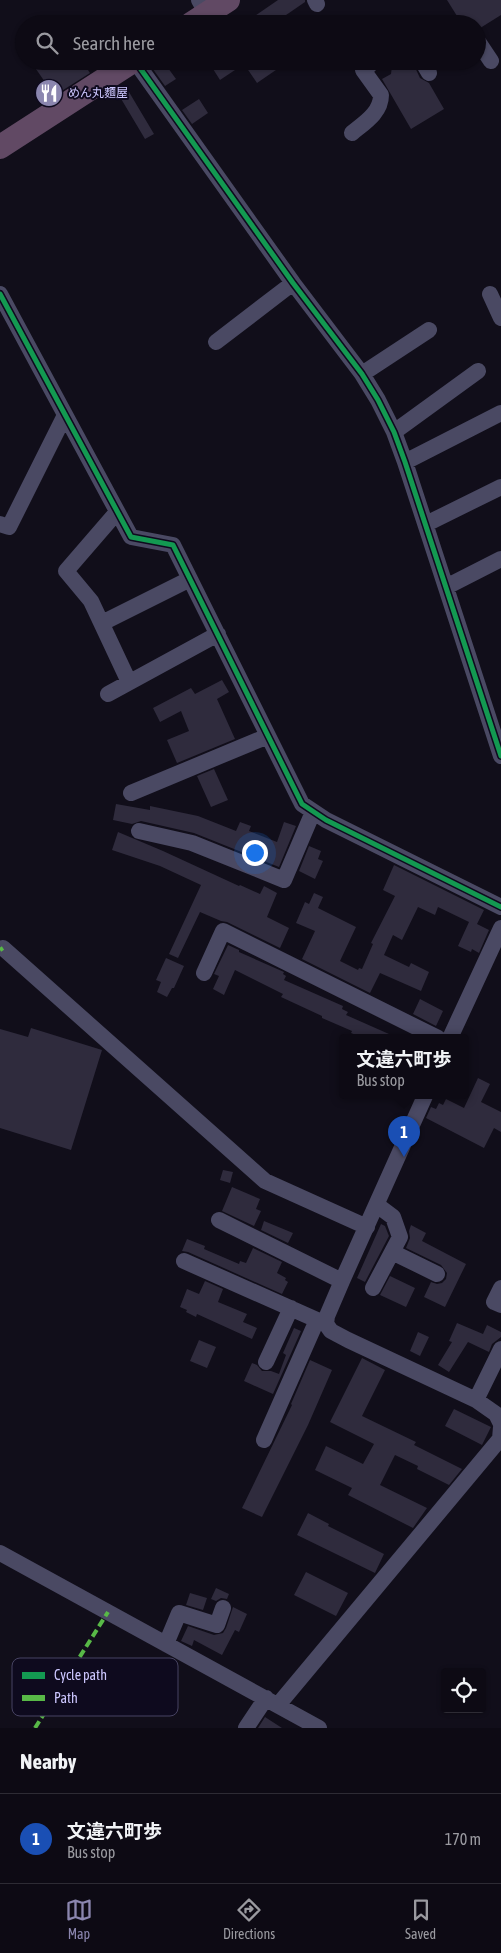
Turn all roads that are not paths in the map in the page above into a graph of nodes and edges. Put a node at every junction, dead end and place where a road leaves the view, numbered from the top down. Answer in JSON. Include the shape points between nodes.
{"nodes":[{"id":1,"x":228,"y":0,"type":"edge"},
{"id":2,"x":199,"y":12,"type":"edge"},
{"id":3,"x":486,"y":54,"type":"edge"},
{"id":4,"x":491,"y":61,"type":"dead end"},
{"id":5,"x":120,"y":70,"type":"edge"},
{"id":6,"x":140,"y":70,"type":"edge"},
{"id":7,"x":363,"y":70,"type":"edge"},
{"id":8,"x":352,"y":133,"type":"dead end"},
{"id":9,"x":0,"y":148,"type":"edge"},
{"id":10,"x":293,"y":283,"type":"junction"},
{"id":11,"x":0,"y":294,"type":"edge"},
{"id":12,"x":429,"y":330,"type":"dead end"},
{"id":13,"x":216,"y":342,"type":"dead end"},
{"id":14,"x":478,"y":371,"type":"dead end"},
{"id":15,"x":362,"y":374,"type":"junction"},
{"id":16,"x":501,"y":413,"type":"edge"},
{"id":17,"x":65,"y":415,"type":"junction"},
{"id":18,"x":394,"y":432,"type":"junction"},
{"id":19,"x":406,"y":462,"type":"junction"},
{"id":20,"x":501,"y":487,"type":"edge"},
{"id":21,"x":118,"y":512,"type":"junction"},
{"id":22,"x":0,"y":524,"type":"edge"},
{"id":23,"x":426,"y":524,"type":"junction"},
{"id":24,"x":501,"y":559,"type":"edge"},
{"id":25,"x":190,"y":579,"type":"junction"},
{"id":26,"x":446,"y":587,"type":"junction"},
{"id":27,"x":102,"y":623,"type":"junction"},
{"id":28,"x":218,"y":634,"type":"junction"},
{"id":29,"x":129,"y":682,"type":"junction"},
{"id":30,"x":108,"y":694,"type":"dead end"},
{"id":31,"x":268,"y":736,"type":"junction"},
{"id":32,"x":501,"y":756,"type":"edge"},
{"id":33,"x":131,"y":793,"type":"dead end"},
{"id":34,"x":313,"y":812,"type":"junction"},
{"id":35,"x":140,"y":831,"type":"dead end"},
{"id":36,"x":501,"y":907,"type":"edge"},
{"id":37,"x":501,"y":928,"type":"edge"},
{"id":38,"x":3,"y":948,"type":"dead end"},
{"id":39,"x":204,"y":972,"type":"dead end"},
{"id":40,"x":430,"y":1034,"type":"edge"},
{"id":41,"x":452,"y":1034,"type":"edge"},
{"id":42,"x":424,"y":1099,"type":"edge"},
{"id":43,"x":377,"y":1206,"type":"junction"},
{"id":44,"x":219,"y":1220,"type":"dead end"},
{"id":45,"x":367,"y":1228,"type":"junction"},
{"id":46,"x":392,"y":1252,"type":"junction"},
{"id":47,"x":184,"y":1261,"type":"dead end"},
{"id":48,"x":437,"y":1274,"type":"dead end"},
{"id":49,"x":342,"y":1281,"type":"junction"},
{"id":50,"x":373,"y":1288,"type":"dead end"},
{"id":51,"x":501,"y":1288,"type":"edge"},
{"id":52,"x":501,"y":1305,"type":"edge"},
{"id":53,"x":291,"y":1308,"type":"junction"},
{"id":54,"x":321,"y":1322,"type":"junction"},
{"id":55,"x":501,"y":1349,"type":"edge"},
{"id":56,"x":266,"y":1362,"type":"dead end"},
{"id":57,"x":476,"y":1400,"type":"junction"},
{"id":58,"x":501,"y":1426,"type":"edge"},
{"id":59,"x":264,"y":1440,"type":"dead end"},
{"id":60,"x":0,"y":1553,"type":"edge"},
{"id":61,"x":223,"y":1608,"type":"dead end"},
{"id":62,"x":166,"y":1644,"type":"junction"},
{"id":63,"x":272,"y":1702,"type":"junction"},
{"id":64,"x":246,"y":1728,"type":"edge"},
{"id":65,"x":319,"y":1728,"type":"edge"}],
"edges":[{"from":1,"to":2,"type":"highway"},
{"from":3,"to":4,"type":"street"},
{"from":5,"to":9,"type":"highway"},
{"from":6,"to":10,"type":"street"},
{"from":7,"to":8,"type":"street","via":[[381,95],[380,106]]},
{"from":10,"to":13,"type":"street"},
{"from":10,"to":15,"type":"street"},
{"from":11,"to":17,"type":"street"},
{"from":12,"to":15,"type":"street"},
{"from":14,"to":18,"type":"street"},
{"from":15,"to":18,"type":"street"},
{"from":16,"to":19,"type":"street"},
{"from":17,"to":21,"type":"street"},
{"from":17,"to":22,"type":"street","via":[[9,527]]},
{"from":18,"to":19,"type":"street"},
{"from":19,"to":23,"type":"street"},
{"from":20,"to":23,"type":"street"},
{"from":21,"to":25,"type":"street","via":[[131,537],[173,545]]},
{"from":21,"to":27,"type":"street","via":[[66,571],[92,600]]},
{"from":23,"to":26,"type":"street"},
{"from":24,"to":26,"type":"street"},
{"from":25,"to":27,"type":"street"},
{"from":25,"to":28,"type":"street"},
{"from":26,"to":32,"type":"street"},
{"from":27,"to":29,"type":"street"},
{"from":28,"to":29,"type":"street"},
{"from":28,"to":31,"type":"street"},
{"from":29,"to":30,"type":"street"},
{"from":31,"to":33,"type":"street"},
{"from":31,"to":34,"type":"street","via":[[302,804]]},
{"from":34,"to":35,"type":"street","via":[[284,880],[192,842]]},
{"from":34,"to":36,"type":"street"},
{"from":37,"to":41,"type":"street"},
{"from":38,"to":45,"type":"street","via":[[265,1181]]},
{"from":39,"to":40,"type":"street","via":[[223,931]]},
{"from":42,"to":43,"type":"street"},
{"from":43,"to":45,"type":"street"},
{"from":43,"to":46,"type":"street","via":[[387,1211],[398,1226],[400,1237]]},
{"from":44,"to":49,"type":"street"},
{"from":45,"to":49,"type":"street"},
{"from":46,"to":48,"type":"street"},
{"from":46,"to":50,"type":"street"},
{"from":47,"to":53,"type":"street"},
{"from":49,"to":54,"type":"street","via":[[327,1316]]},
{"from":51,"to":52,"type":"street","via":[[494,1302]]},
{"from":53,"to":54,"type":"street"},
{"from":53,"to":56,"type":"street"},
{"from":54,"to":57,"type":"street","via":[[331,1332]]},
{"from":54,"to":59,"type":"street"},
{"from":55,"to":57,"type":"street"},
{"from":57,"to":58,"type":"street","via":[[496,1414]]},
{"from":58,"to":63,"type":"street","via":[[500,1439]]},
{"from":60,"to":62,"type":"street"},
{"from":61,"to":62,"type":"street","via":[[217,1625],[179,1613]]},
{"from":62,"to":63,"type":"street"},
{"from":63,"to":64,"type":"street"},
{"from":63,"to":65,"type":"street"}]}
